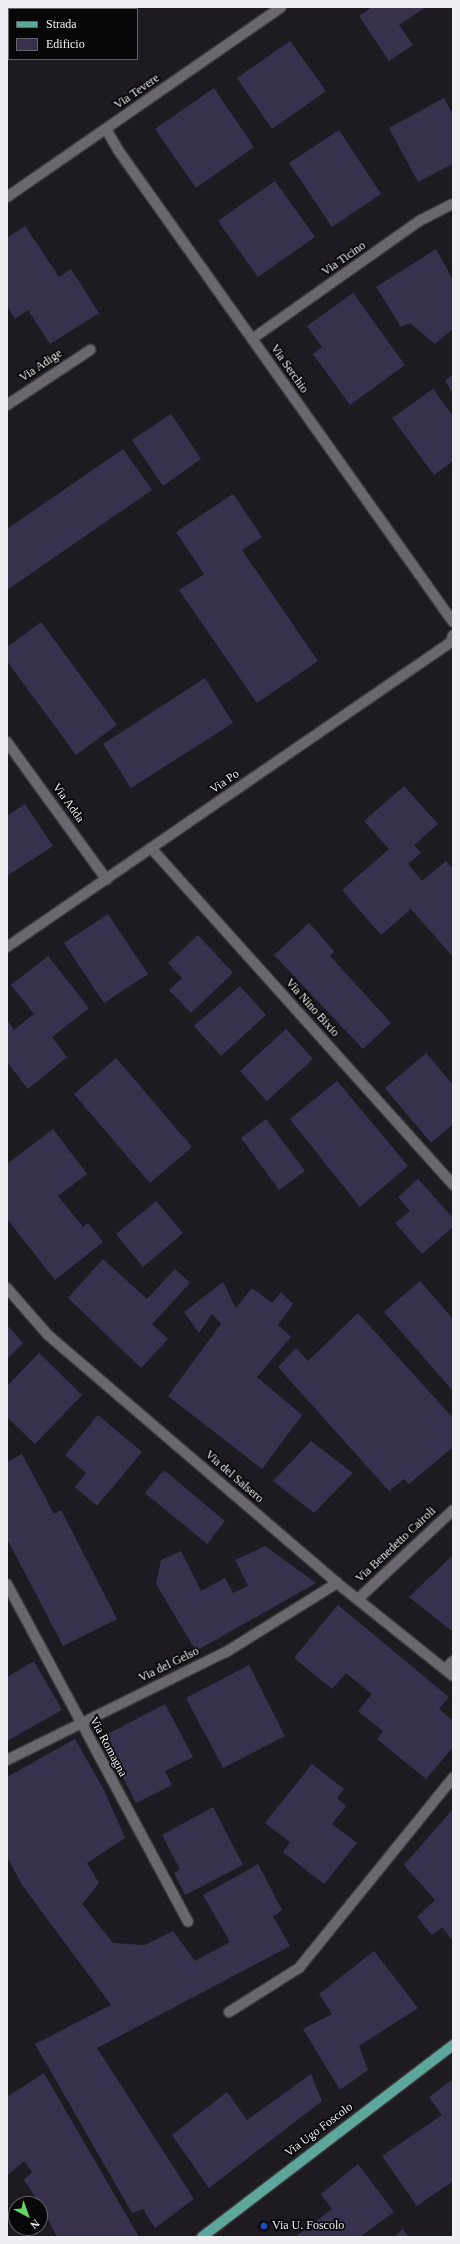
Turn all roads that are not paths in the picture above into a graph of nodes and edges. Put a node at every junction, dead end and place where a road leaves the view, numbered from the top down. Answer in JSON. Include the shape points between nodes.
{"nodes":[{"id":1,"x":281,"y":7,"type":"edge"},
{"id":2,"x":106,"y":129,"type":"junction"},
{"id":3,"x":7,"y":197,"type":"edge"},
{"id":4,"x":453,"y":204,"type":"edge"},
{"id":5,"x":252,"y":339,"type":"junction"},
{"id":6,"x":90,"y":350,"type":"dead end"},
{"id":7,"x":7,"y":405,"type":"edge"},
{"id":8,"x":453,"y":622,"type":"edge"},
{"id":9,"x":453,"y":635,"type":"edge"},
{"id":10,"x":7,"y":742,"type":"edge"},
{"id":11,"x":151,"y":848,"type":"junction"},
{"id":12,"x":107,"y":880,"type":"junction"},
{"id":13,"x":7,"y":947,"type":"edge"},
{"id":14,"x":453,"y":1185,"type":"edge"},
{"id":15,"x":7,"y":1288,"type":"edge"},
{"id":16,"x":453,"y":1510,"type":"edge"},
{"id":17,"x":337,"y":1583,"type":"junction"},
{"id":18,"x":7,"y":1584,"type":"edge"},
{"id":19,"x":358,"y":1599,"type":"junction"},
{"id":20,"x":453,"y":1661,"type":"edge"},
{"id":21,"x":445,"y":1669,"type":"junction"},
{"id":22,"x":453,"y":1676,"type":"edge"},
{"id":23,"x":80,"y":1722,"type":"junction"},
{"id":24,"x":7,"y":1760,"type":"edge"},
{"id":25,"x":453,"y":1778,"type":"edge"},
{"id":26,"x":188,"y":1922,"type":"dead end"},
{"id":27,"x":229,"y":2012,"type":"dead end"},
{"id":28,"x":453,"y":2045,"type":"edge"},
{"id":29,"x":202,"y":2237,"type":"edge"}],
"edges":[{"from":1,"to":2,"type":"street","name":"Via Tevere"},
{"from":2,"to":3,"type":"street","name":"Via Tevere"},
{"from":2,"to":5,"type":"street","name":"Via Serchio","via":[[118,150]]},
{"from":4,"to":5,"type":"street","name":"Via Ticino","via":[[421,220]]},
{"from":5,"to":8,"type":"street","name":"Via Serchio"},
{"from":6,"to":7,"type":"street","name":"Via Adige"},
{"from":9,"to":11,"type":"street","name":"Via Po","via":[[451,642]]},
{"from":10,"to":12,"type":"street","name":"Via Adda"},
{"from":11,"to":12,"type":"street","name":"Via Po"},
{"from":11,"to":14,"type":"street","name":"Via Nino Bixio"},
{"from":12,"to":13,"type":"street","name":"Via Po"},
{"from":15,"to":17,"type":"street","name":"Via del Salsero","via":[[48,1335]]},
{"from":16,"to":19,"type":"street","name":"Via Benedetto Cairoli"},
{"from":17,"to":19,"type":"street","name":"Via del Salsero"},
{"from":17,"to":23,"type":"street","name":"Via del Gelso","via":[[226,1652]]},
{"from":18,"to":23,"type":"street","name":"Via Romagna"},
{"from":19,"to":21,"type":"street","name":"Via del Salsero"},
{"from":20,"to":21,"type":"street"},
{"from":21,"to":22,"type":"street","name":"Via del Salsero"},
{"from":23,"to":24,"type":"street","name":"Via del Gelso"},
{"from":23,"to":26,"type":"street","name":"Via Romagna"},
{"from":25,"to":27,"type":"street","via":[[300,1968]]},
{"from":28,"to":29,"type":"main road","name":"Via Ugo Foscolo"}]}
